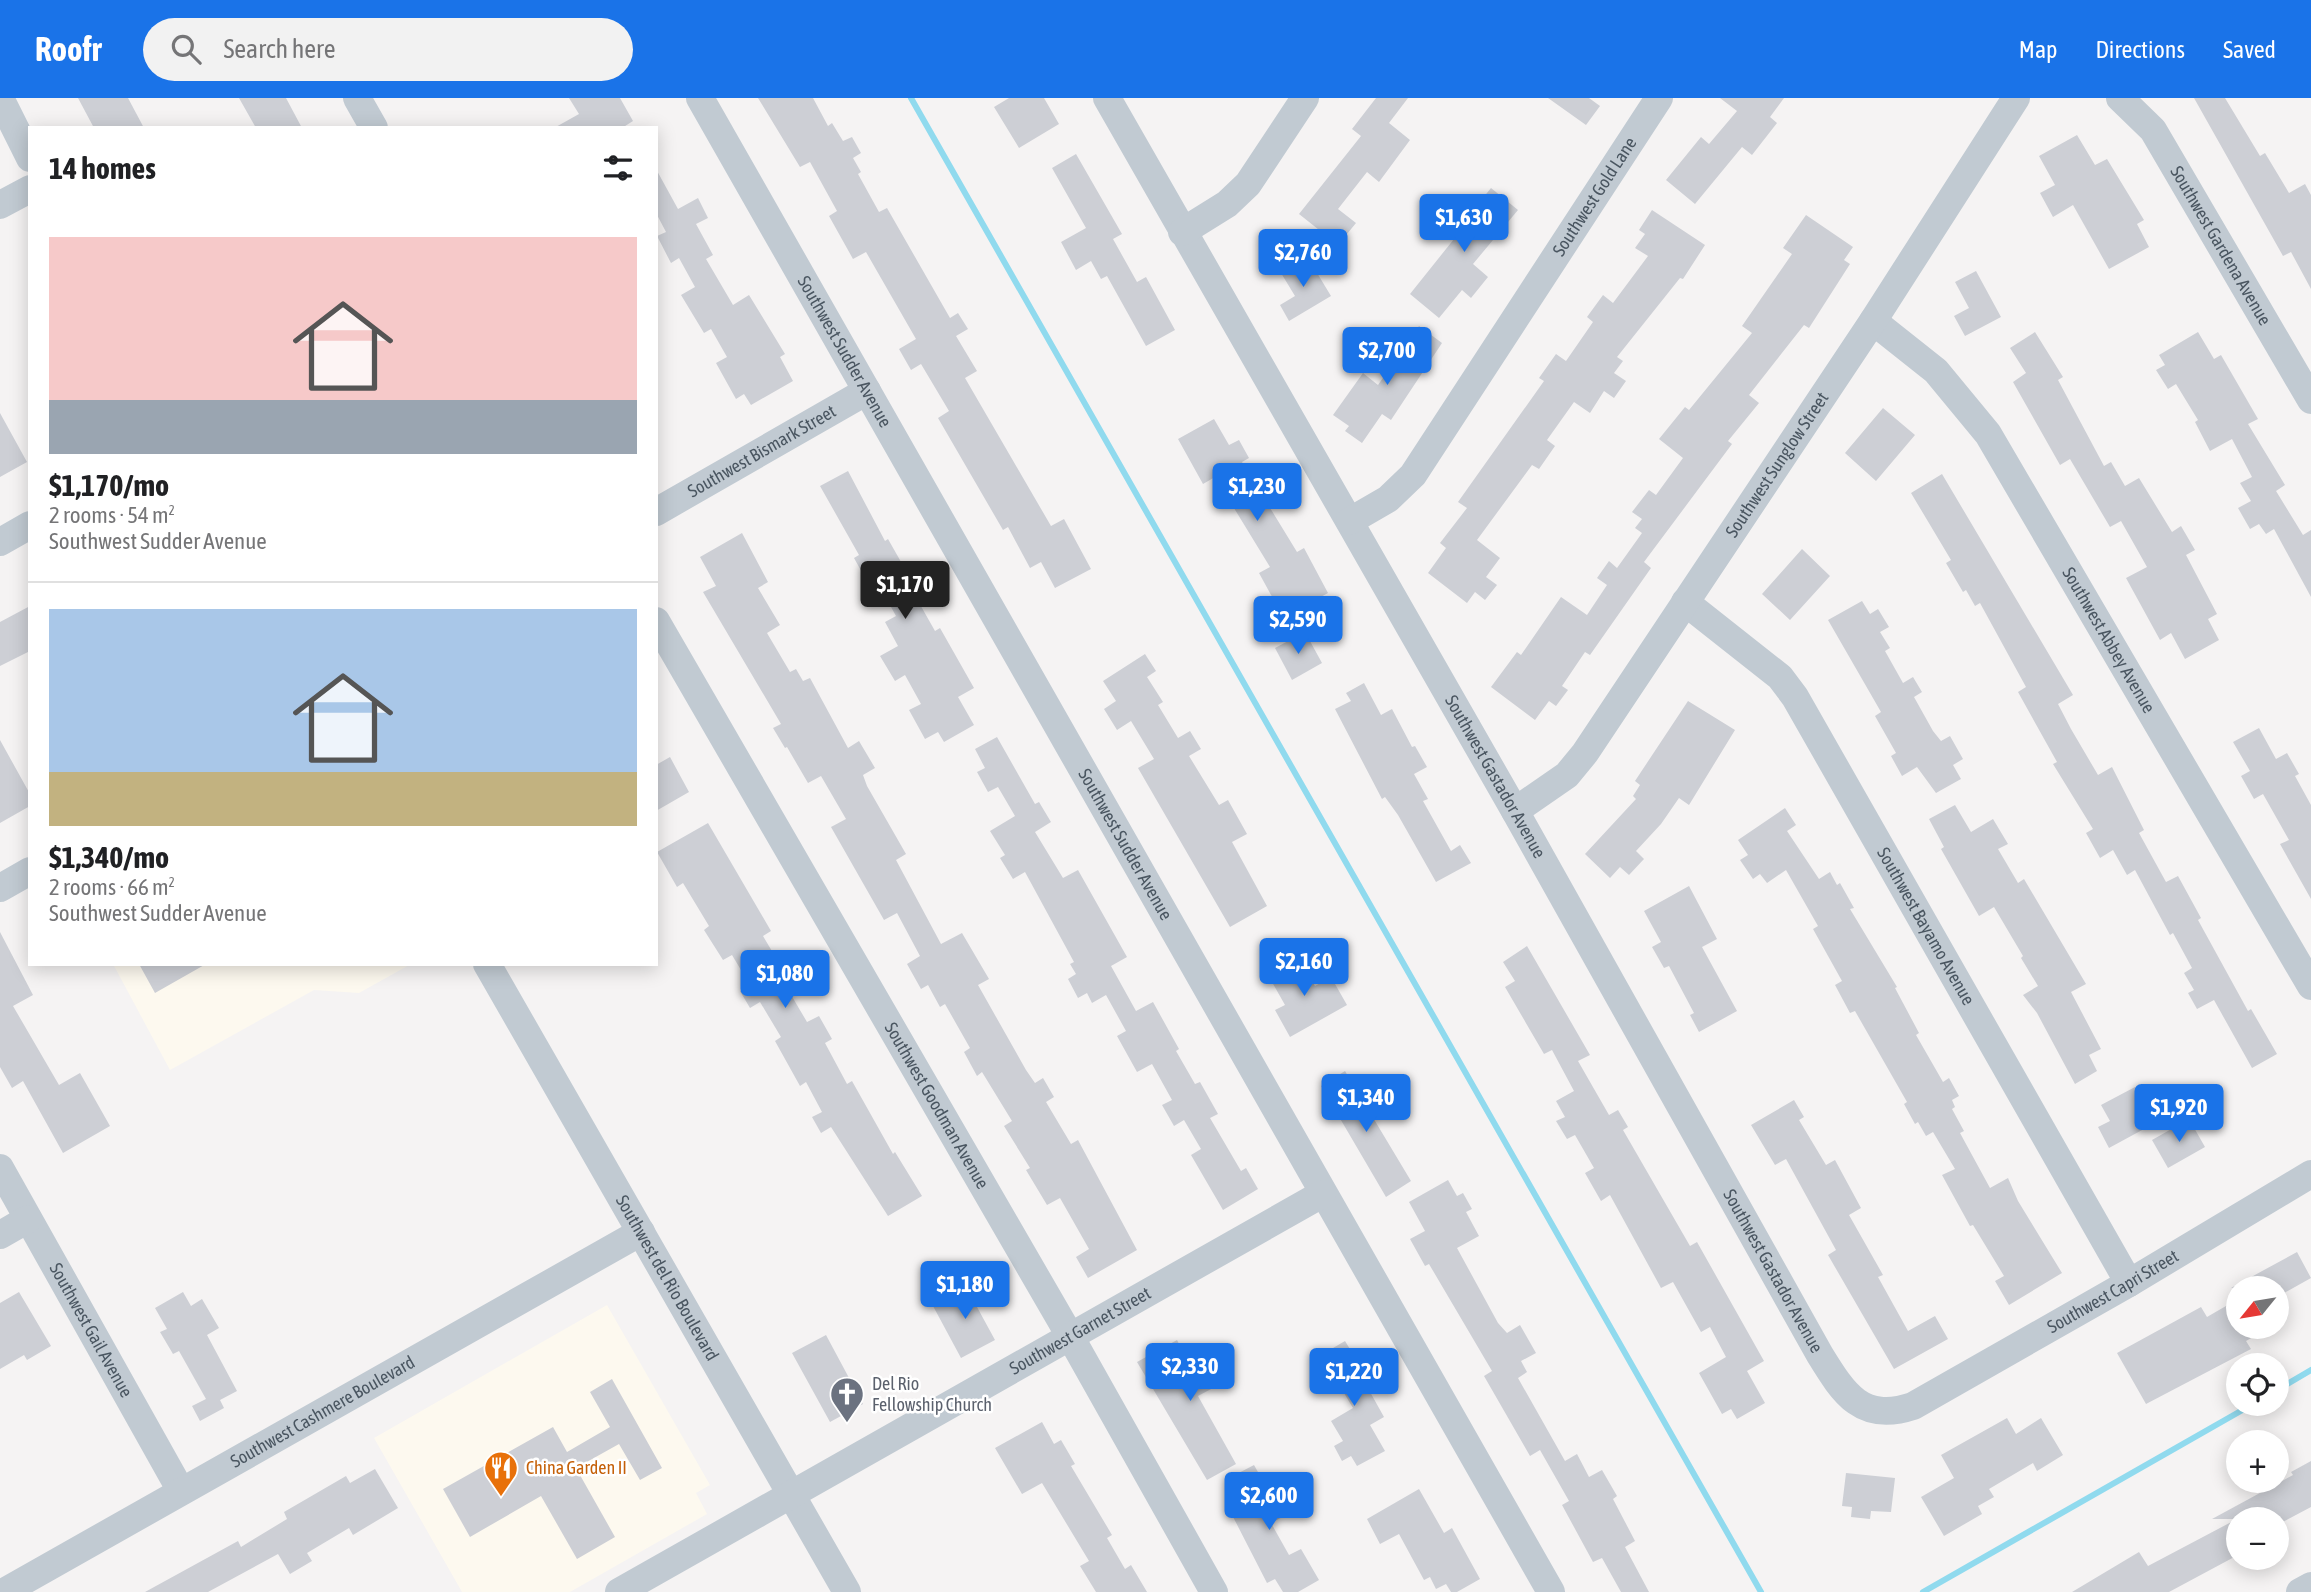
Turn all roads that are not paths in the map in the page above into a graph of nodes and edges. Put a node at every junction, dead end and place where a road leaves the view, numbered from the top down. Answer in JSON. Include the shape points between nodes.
{"nodes":[{"id":1,"x":0,"y":98,"type":"edge"},
{"id":2,"x":357,"y":98,"type":"edge"},
{"id":3,"x":700,"y":98,"type":"edge"},
{"id":4,"x":1107,"y":98,"type":"edge"},
{"id":5,"x":1305,"y":98,"type":"edge"},
{"id":6,"x":1659,"y":98,"type":"edge"},
{"id":7,"x":2016,"y":98,"type":"edge"},
{"id":8,"x":2120,"y":98,"type":"edge"},
{"id":9,"x":373,"y":126,"type":"edge"},
{"id":10,"x":28,"y":154,"type":"edge"},
{"id":11,"x":28,"y":190,"type":"edge"},
{"id":12,"x":0,"y":205,"type":"edge"},
{"id":13,"x":1182,"y":232,"type":"junction"},
{"id":14,"x":1873,"y":321,"type":"junction"},
{"id":15,"x":867,"y":391,"type":"junction"},
{"id":16,"x":2311,"y":400,"type":"edge"},
{"id":17,"x":658,"y":512,"type":"edge"},
{"id":18,"x":1350,"y":521,"type":"junction"},
{"id":19,"x":28,"y":526,"type":"edge"},
{"id":20,"x":0,"y":542,"type":"edge"},
{"id":21,"x":1685,"y":602,"type":"junction"},
{"id":22,"x":658,"y":624,"type":"edge"},
{"id":23,"x":1515,"y":811,"type":"junction"},
{"id":24,"x":28,"y":872,"type":"edge"},
{"id":25,"x":0,"y":888,"type":"edge"},
{"id":26,"x":488,"y":966,"type":"edge"},
{"id":27,"x":2311,"y":986,"type":"edge"},
{"id":28,"x":0,"y":1168,"type":"edge"},
{"id":29,"x":2311,"y":1174,"type":"edge"},
{"id":30,"x":1322,"y":1194,"type":"junction"},
{"id":31,"x":28,"y":1219,"type":"junction"},
{"id":32,"x":641,"y":1232,"type":"junction"},
{"id":33,"x":0,"y":1235,"type":"edge"},
{"id":34,"x":2129,"y":1283,"type":"junction"},
{"id":35,"x":1070,"y":1336,"type":"junction"},
{"id":36,"x":1913,"y":1406,"type":"joint"},
{"id":37,"x":181,"y":1491,"type":"junction"},
{"id":38,"x":792,"y":1494,"type":"junction"},
{"id":39,"x":2311,"y":1586,"type":"edge"},
{"id":40,"x":4,"y":1592,"type":"edge"},
{"id":41,"x":619,"y":1592,"type":"edge"},
{"id":42,"x":846,"y":1592,"type":"edge"},
{"id":43,"x":1214,"y":1592,"type":"edge"},
{"id":44,"x":1551,"y":1592,"type":"edge"},
{"id":45,"x":2300,"y":1592,"type":"edge"}],
"edges":[{"from":1,"to":10,"type":"street"},
{"from":2,"to":9,"type":"street"},
{"from":3,"to":15,"type":"street","name":"Southwest Sudder Avenue"},
{"from":4,"to":13,"type":"street","name":"Southwest Gastador Avenue"},
{"from":5,"to":13,"type":"street","via":[[1248,184],[1227,204]]},
{"from":6,"to":18,"type":"street","name":"Southwest Gold Lane","via":[[1413,475],[1388,499]]},
{"from":7,"to":14,"type":"street","name":"Southwest Sunglow Street"},
{"from":8,"to":16,"type":"street","name":"Southwest Gardena Avenue","via":[[2153,130]]},
{"from":11,"to":12,"type":"street"},
{"from":13,"to":18,"type":"street","name":"Southwest Gastador Avenue"},
{"from":14,"to":21,"type":"street","name":"Southwest Sunglow Street"},
{"from":14,"to":27,"type":"street","name":"Southwest Abbey Avenue","via":[[1936,371],[1988,434]]},
{"from":15,"to":17,"type":"street","name":"Southwest Bismark Street"},
{"from":15,"to":30,"type":"street","name":"Southwest Sudder Avenue"},
{"from":18,"to":23,"type":"street","name":"Southwest Gastador Avenue"},
{"from":19,"to":20,"type":"street"},
{"from":21,"to":23,"type":"street","name":"Southwest Sunglow Street","via":[[1567,775]]},
{"from":21,"to":34,"type":"street","name":"Southwest Bayamo Avenue","via":[[1780,677],[1796,697]]},
{"from":22,"to":35,"type":"street","name":"Southwest Goodman Avenue"},
{"from":23,"to":36,"type":"street","name":"Southwest Gastador Avenue","via":[[1837,1383],[1872,1410],[1898,1411]]},
{"from":24,"to":25,"type":"street"},
{"from":26,"to":32,"type":"street","name":"Southwest del Rio Boulevard"},
{"from":28,"to":31,"type":"street","name":"Southwest Gail Avenue"},
{"from":29,"to":34,"type":"street","name":"Southwest Capri Street"},
{"from":30,"to":35,"type":"street","name":"Southwest Garnet Street"},
{"from":30,"to":44,"type":"street","name":"Southwest Sudder Avenue"},
{"from":31,"to":33,"type":"street"},
{"from":31,"to":37,"type":"street","name":"Southwest Gail Avenue"},
{"from":32,"to":37,"type":"street","name":"Southwest Cashmere Boulevard"},
{"from":32,"to":38,"type":"street","name":"Southwest del Rio Boulevard"},
{"from":34,"to":36,"type":"street","name":"Southwest Capri Street"},
{"from":35,"to":38,"type":"street","name":"Southwest Garnet Street"},
{"from":35,"to":43,"type":"street","name":"Southwest Goodman Avenue"},
{"from":37,"to":40,"type":"street","name":"Southwest Cashmere Boulevard"},
{"from":38,"to":41,"type":"street","name":"Southwest Garnet Street"},
{"from":38,"to":42,"type":"street","name":"Southwest del Rio Boulevard"},
{"from":39,"to":45,"type":"street"}]}
